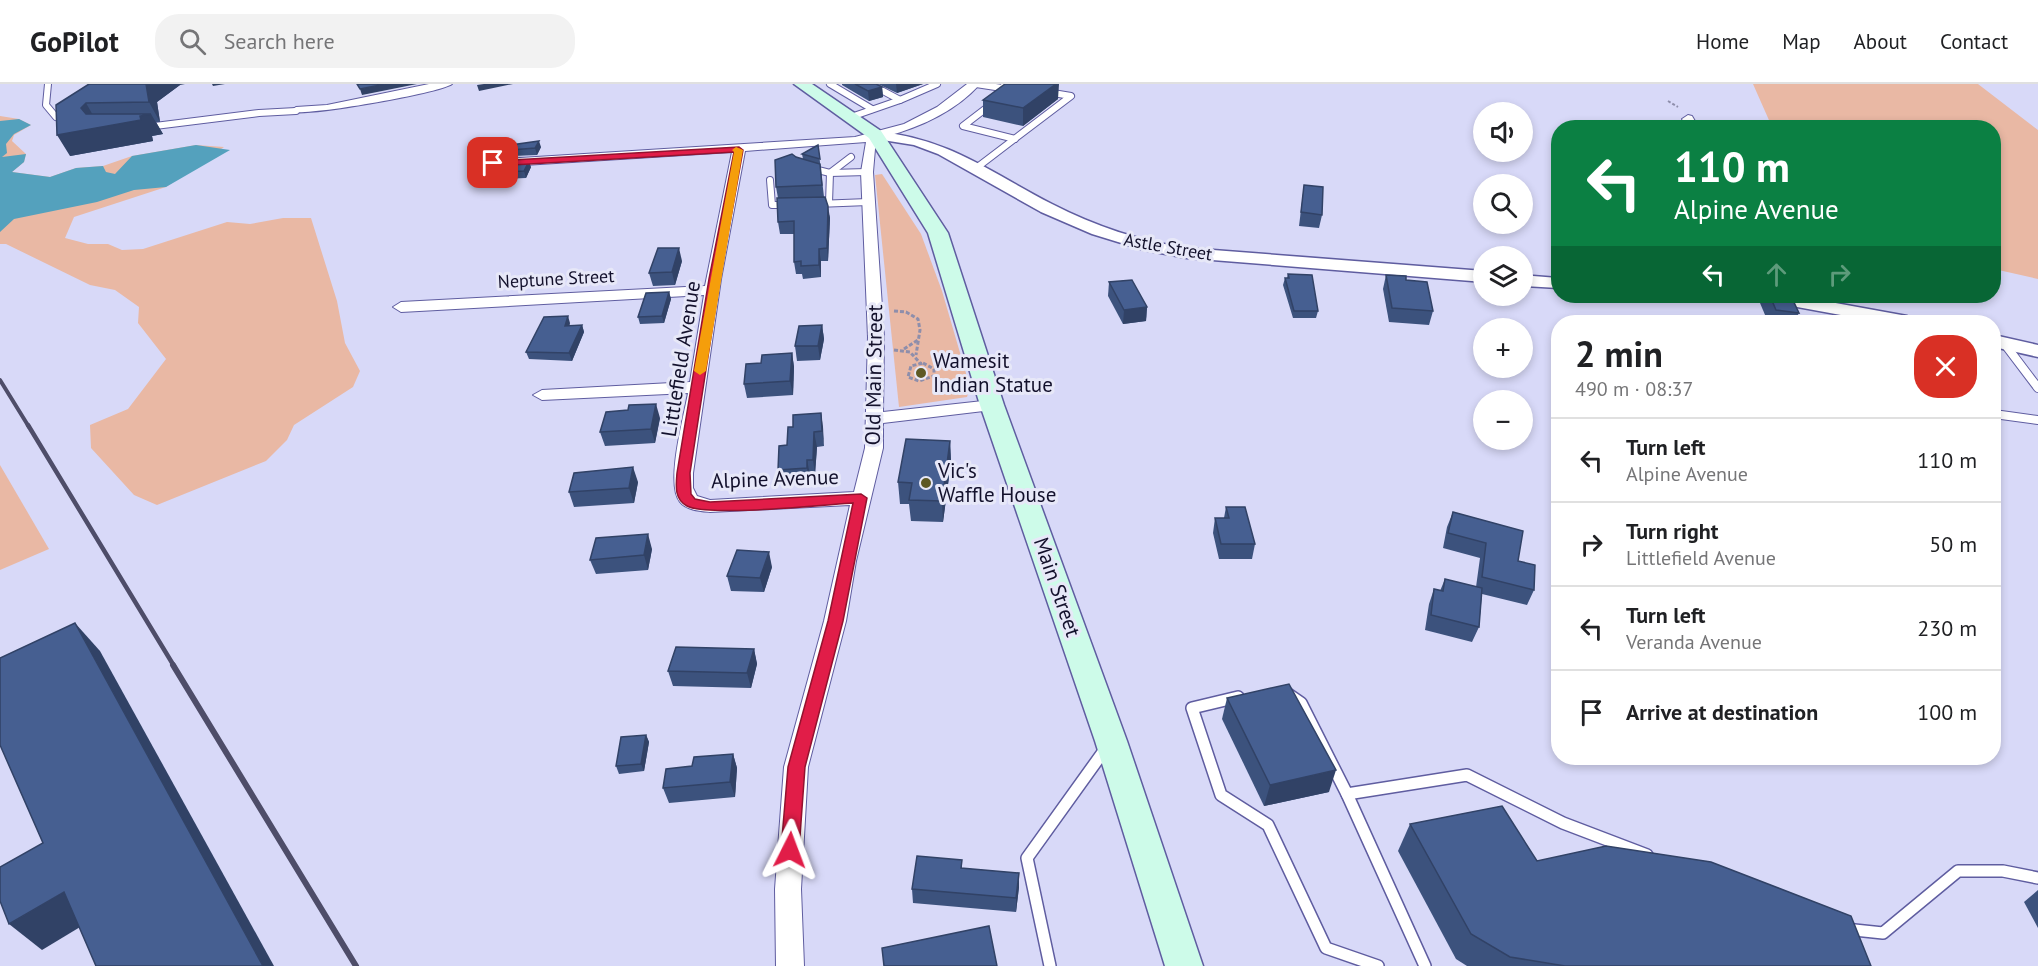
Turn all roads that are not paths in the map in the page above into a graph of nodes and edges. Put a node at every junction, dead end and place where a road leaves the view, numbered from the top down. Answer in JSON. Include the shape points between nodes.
{"nodes":[{"id":1,"x":48,"y":84,"type":"edge"},
{"id":2,"x":446,"y":84,"type":"edge"},
{"id":3,"x":830,"y":84,"type":"edge"},
{"id":4,"x":870,"y":84,"type":"edge"},
{"id":5,"x":937,"y":84,"type":"edge"},
{"id":6,"x":975,"y":84,"type":"edge"},
{"id":7,"x":1018,"y":86,"type":"edge"},
{"id":8,"x":806,"y":87,"type":"edge"},
{"id":9,"x":1006,"y":87,"type":"edge"},
{"id":10,"x":1040,"y":90,"type":"edge"},
{"id":11,"x":998,"y":99,"type":"edge"},
{"id":12,"x":900,"y":100,"type":"junction"},
{"id":13,"x":872,"y":109,"type":"junction"},
{"id":14,"x":296,"y":111,"type":"joint"},
{"id":15,"x":56,"y":117,"type":"edge"},
{"id":16,"x":851,"y":117,"type":"junction"},
{"id":17,"x":145,"y":128,"type":"dead end"},
{"id":18,"x":875,"y":135,"type":"junction"},
{"id":19,"x":1015,"y":139,"type":"junction"},
{"id":20,"x":739,"y":150,"type":"junction"},
{"id":21,"x":851,"y":157,"type":"dead end"},
{"id":22,"x":493,"y":163,"type":"dead end"},
{"id":23,"x":799,"y":165,"type":"edge"},
{"id":24,"x":975,"y":169,"type":"junction"},
{"id":25,"x":867,"y":172,"type":"junction"},
{"id":26,"x":830,"y":173,"type":"junction"},
{"id":27,"x":770,"y":180,"type":"dead end"},
{"id":28,"x":868,"y":202,"type":"junction"},
{"id":29,"x":829,"y":203,"type":"junction"},
{"id":30,"x":795,"y":204,"type":"edge"},
{"id":31,"x":806,"y":204,"type":"edge"},
{"id":32,"x":1473,"y":276,"type":"edge"},
{"id":33,"x":1533,"y":281,"type":"edge"},
{"id":34,"x":1551,"y":282,"type":"edge"},
{"id":35,"x":714,"y":290,"type":"junction"},
{"id":36,"x":1817,"y":303,"type":"edge"},
{"id":37,"x":401,"y":307,"type":"dead end"},
{"id":38,"x":1873,"y":315,"type":"edge"},
{"id":39,"x":2001,"y":342,"type":"edge"},
{"id":40,"x":2001,"y":344,"type":"edge"},
{"id":41,"x":2038,"y":351,"type":"edge"},
{"id":42,"x":698,"y":387,"type":"junction"},
{"id":43,"x":2038,"y":388,"type":"edge"},
{"id":44,"x":542,"y":395,"type":"dead end"},
{"id":45,"x":992,"y":405,"type":"junction"},
{"id":46,"x":2001,"y":415,"type":"edge"},
{"id":47,"x":876,"y":418,"type":"junction"},
{"id":48,"x":2038,"y":420,"type":"edge"},
{"id":49,"x":861,"y":498,"type":"junction"},
{"id":50,"x":691,"y":502,"type":"joint"},
{"id":51,"x":1278,"y":688,"type":"edge"},
{"id":52,"x":1246,"y":696,"type":"edge"},
{"id":53,"x":1111,"y":741,"type":"junction"},
{"id":54,"x":1347,"y":794,"type":"junction"},
{"id":55,"x":1664,"y":861,"type":"edge"},
{"id":56,"x":2038,"y":878,"type":"edge"},
{"id":57,"x":1837,"y":926,"type":"edge"},
{"id":58,"x":790,"y":966,"type":"edge"},
{"id":59,"x":1050,"y":966,"type":"edge"},
{"id":60,"x":1184,"y":966,"type":"edge"},
{"id":61,"x":1378,"y":966,"type":"edge"},
{"id":62,"x":1425,"y":966,"type":"edge"}],
"edges":[{"from":1,"to":15,"type":"lane","via":[[46,105]]},
{"from":2,"to":14,"type":"street"},
{"from":3,"to":8,"type":"lane"},
{"from":3,"to":13,"type":"lane"},
{"from":4,"to":12,"type":"lane"},
{"from":5,"to":12,"type":"lane"},
{"from":6,"to":9,"type":"lane"},
{"from":6,"to":18,"type":"street","via":[[920,121]]},
{"from":7,"to":9,"type":"lane"},
{"from":8,"to":16,"type":"main road","name":"Main Street"},
{"from":10,"to":19,"type":"lane","via":[[1071,96]]},
{"from":11,"to":19,"type":"lane","via":[[963,126]]},
{"from":12,"to":13,"type":"lane"},
{"from":13,"to":16,"type":"lane"},
{"from":14,"to":17,"type":"lane","via":[[268,110]]},
{"from":16,"to":18,"type":"main road","name":"Main Street"},
{"from":18,"to":20,"type":"street","via":[[840,143]]},
{"from":18,"to":24,"type":"street","name":"Astle Street","via":[[930,145]]},
{"from":18,"to":25,"type":"street","name":"Old Main Street"},
{"from":18,"to":45,"type":"main road","name":"Main Street","via":[[938,233]]},
{"from":19,"to":24,"type":"lane"},
{"from":20,"to":22,"type":"street"},
{"from":20,"to":35,"type":"street","name":"Littlefield Avenue"},
{"from":21,"to":26,"type":"lane"},
{"from":23,"to":26,"type":"lane"},
{"from":24,"to":32,"type":"street","name":"Astle Street","via":[[1088,228],[1146,247]]},
{"from":25,"to":26,"type":"lane"},
{"from":25,"to":28,"type":"street","name":"Old Main Street"},
{"from":26,"to":29,"type":"lane"},
{"from":27,"to":30,"type":"lane","via":[[772,205]]},
{"from":28,"to":29,"type":"lane"},
{"from":28,"to":47,"type":"street","name":"Old Main Street","via":[[876,312]]},
{"from":29,"to":31,"type":"lane"},
{"from":33,"to":34,"type":"street"},
{"from":35,"to":37,"type":"street","name":"Neptune Street"},
{"from":35,"to":42,"type":"street","name":"Littlefield Avenue"},
{"from":36,"to":38,"type":"street"},
{"from":39,"to":41,"type":"street"},
{"from":40,"to":43,"type":"lane"},
{"from":42,"to":44,"type":"street"},
{"from":42,"to":50,"type":"street","name":"Littlefield Avenue","via":[[682,489]]},
{"from":45,"to":47,"type":"street"},
{"from":45,"to":53,"type":"main road","name":"Main Street"},
{"from":46,"to":48,"type":"lane"},
{"from":47,"to":49,"type":"street","name":"Old Main Street","via":[[874,448]]},
{"from":49,"to":50,"type":"street","name":"Alpine Avenue","via":[[710,506]]},
{"from":49,"to":58,"type":"street","name":"Old Main Street","via":[[835,621],[796,767],[788,889]]},
{"from":51,"to":54,"type":"lane","via":[[1301,703]]},
{"from":52,"to":61,"type":"lane","via":[[1192,708],[1221,795],[1268,825],[1326,948]]},
{"from":53,"to":59,"type":"lane","via":[[1027,858]]},
{"from":53,"to":60,"type":"main road","name":"Main Street"},
{"from":54,"to":55,"type":"lane","via":[[1467,775],[1563,823]]},
{"from":54,"to":62,"type":"lane"},
{"from":56,"to":57,"type":"lane","via":[[2003,871],[1958,871],[1883,933]]}]}
